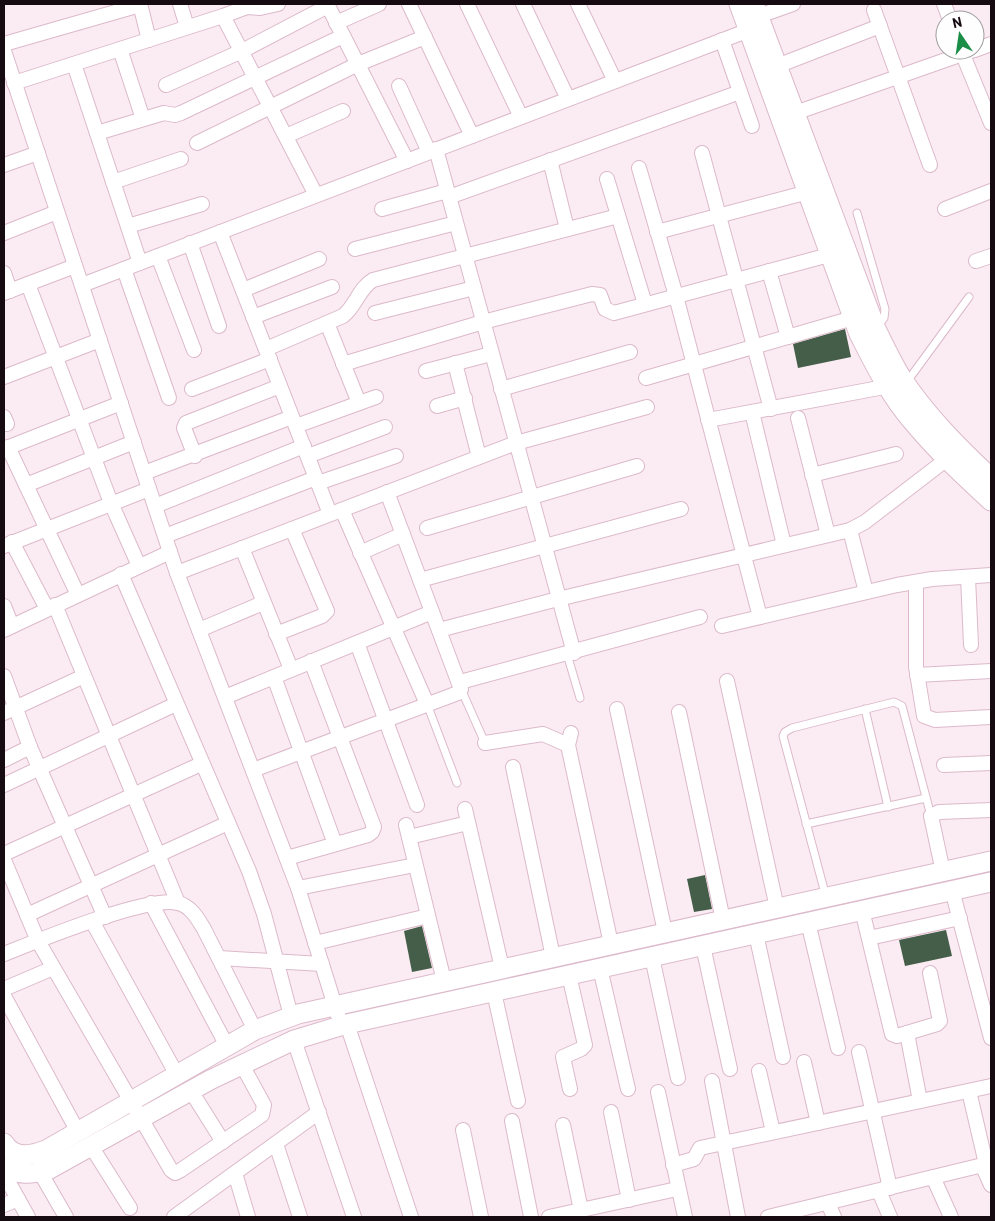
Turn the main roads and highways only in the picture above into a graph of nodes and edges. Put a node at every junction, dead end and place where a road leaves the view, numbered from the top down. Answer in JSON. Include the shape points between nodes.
{"nodes":[{"id":1,"x":739,"y":4,"type":"edge"},
{"id":2,"x":756,"y":19,"type":"edge"},
{"id":3,"x":814,"y":191,"type":"junction"},
{"id":4,"x":897,"y":385,"type":"junction"},
{"id":5,"x":991,"y":478,"type":"edge"},
{"id":6,"x":991,"y":501,"type":"edge"},
{"id":7,"x":991,"y":861,"type":"edge"},
{"id":8,"x":991,"y":882,"type":"edge"},
{"id":9,"x":4,"y":1143,"type":"edge"},
{"id":10,"x":4,"y":1168,"type":"edge"}],
"edges":[{"from":1,"to":2,"type":"main road"},
{"from":2,"to":3,"type":"main road"},
{"from":2,"to":3,"type":"main road","via":[[795,113]]},
{"from":3,"to":4,"type":"main road","via":[[876,329]]},
{"from":3,"to":4,"type":"main road","via":[[829,254],[853,318]]},
{"from":4,"to":5,"type":"main road"},
{"from":4,"to":6,"type":"main road","via":[[912,422]]},
{"from":7,"to":9,"type":"main road","via":[[291,1016],[255,1030],[40,1152],[18,1155],[8,1150]]},
{"from":8,"to":10,"type":"main road","via":[[344,1025],[294,1040],[242,1065],[40,1172],[30,1174]]}]}
